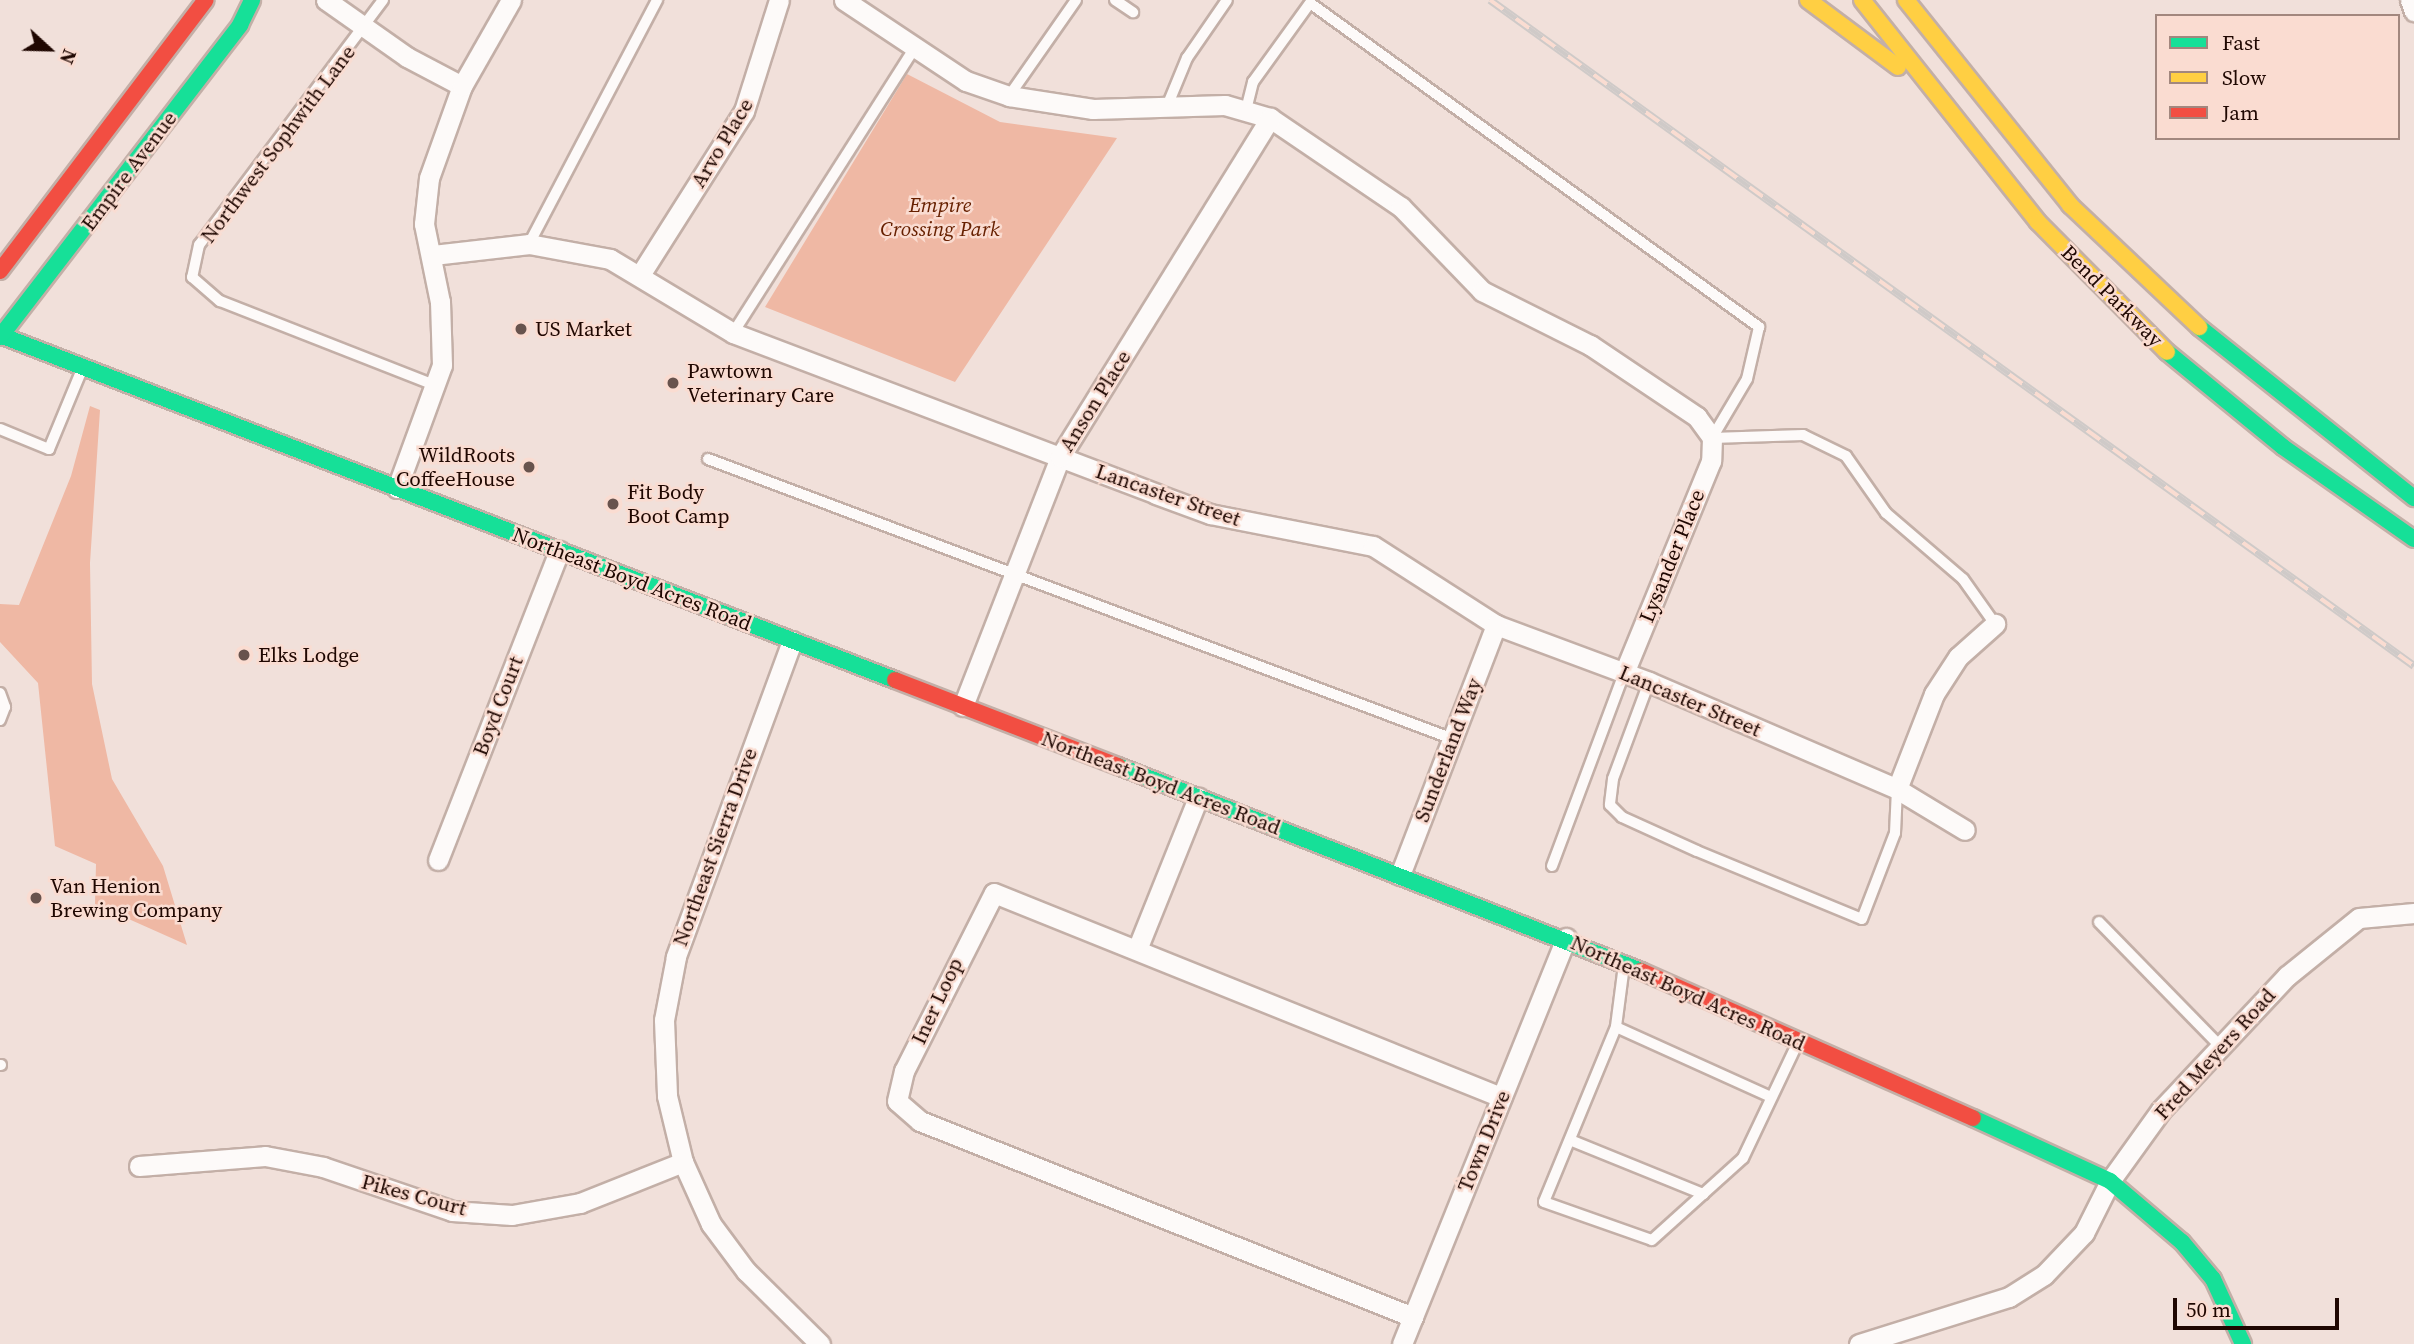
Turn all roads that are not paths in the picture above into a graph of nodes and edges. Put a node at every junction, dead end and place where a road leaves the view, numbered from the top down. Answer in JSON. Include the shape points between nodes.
{"nodes":[{"id":1,"x":206,"y":0,"type":"edge"},
{"id":2,"x":272,"y":0,"type":"edge"},
{"id":3,"x":326,"y":0,"type":"edge"},
{"id":4,"x":383,"y":0,"type":"edge"},
{"id":5,"x":511,"y":0,"type":"edge"},
{"id":6,"x":657,"y":0,"type":"edge"},
{"id":7,"x":779,"y":0,"type":"edge"},
{"id":8,"x":844,"y":0,"type":"edge"},
{"id":9,"x":1076,"y":0,"type":"edge"},
{"id":10,"x":1115,"y":0,"type":"edge"},
{"id":11,"x":1227,"y":0,"type":"edge"},
{"id":12,"x":1808,"y":0,"type":"edge"},
{"id":13,"x":1862,"y":0,"type":"edge"},
{"id":14,"x":1906,"y":0,"type":"edge"},
{"id":15,"x":2410,"y":0,"type":"edge"},
{"id":16,"x":248,"y":7,"type":"edge"},
{"id":17,"x":2414,"y":11,"type":"edge"},
{"id":18,"x":1133,"y":12,"type":"dead end"},
{"id":19,"x":365,"y":29,"type":"junction"},
{"id":20,"x":914,"y":50,"type":"junction"},
{"id":21,"x":462,"y":86,"type":"junction"},
{"id":22,"x":1927,"y":89,"type":"junction"},
{"id":23,"x":1009,"y":96,"type":"junction"},
{"id":24,"x":1168,"y":104,"type":"junction"},
{"id":25,"x":1246,"y":110,"type":"junction"},
{"id":26,"x":1270,"y":118,"type":"junction"},
{"id":27,"x":529,"y":244,"type":"junction"},
{"id":28,"x":433,"y":255,"type":"junction"},
{"id":29,"x":0,"y":271,"type":"edge"},
{"id":30,"x":640,"y":275,"type":"junction"},
{"id":31,"x":733,"y":333,"type":"junction"},
{"id":32,"x":0,"y":336,"type":"edge"},
{"id":33,"x":83,"y":367,"type":"junction"},
{"id":34,"x":437,"y":386,"type":"junction"},
{"id":35,"x":0,"y":429,"type":"edge"},
{"id":36,"x":1712,"y":438,"type":"junction"},
{"id":37,"x":1060,"y":457,"type":"junction"},
{"id":38,"x":708,"y":459,"type":"dead end"},
{"id":39,"x":397,"y":488,"type":"junction"},
{"id":40,"x":2414,"y":498,"type":"edge"},
{"id":41,"x":2414,"y":539,"type":"edge"},
{"id":42,"x":559,"y":551,"type":"junction"},
{"id":43,"x":1014,"y":573,"type":"junction"},
{"id":44,"x":1995,"y":624,"type":"joint"},
{"id":45,"x":1496,"y":625,"type":"junction"},
{"id":46,"x":792,"y":641,"type":"junction"},
{"id":47,"x":1624,"y":673,"type":"junction"},
{"id":48,"x":1649,"y":682,"type":"junction"},
{"id":49,"x":0,"y":693,"type":"edge"},
{"id":50,"x":963,"y":706,"type":"junction"},
{"id":51,"x":0,"y":720,"type":"edge"},
{"id":52,"x":1453,"y":739,"type":"junction"},
{"id":53,"x":1897,"y":789,"type":"junction"},
{"id":54,"x":1198,"y":798,"type":"junction"},
{"id":55,"x":1965,"y":830,"type":"dead end"},
{"id":56,"x":438,"y":860,"type":"dead end"},
{"id":57,"x":1552,"y":866,"type":"dead end"},
{"id":58,"x":1400,"y":875,"type":"junction"},
{"id":59,"x":2414,"y":913,"type":"edge"},
{"id":60,"x":2099,"y":922,"type":"dead end"},
{"id":61,"x":1566,"y":938,"type":"junction"},
{"id":62,"x":1138,"y":947,"type":"junction"},
{"id":63,"x":1624,"y":964,"type":"junction"},
{"id":64,"x":1616,"y":1027,"type":"junction"},
{"id":65,"x":1798,"y":1042,"type":"junction"},
{"id":66,"x":2218,"y":1044,"type":"junction"},
{"id":67,"x":1501,"y":1097,"type":"junction"},
{"id":68,"x":1771,"y":1097,"type":"junction"},
{"id":69,"x":1570,"y":1140,"type":"junction"},
{"id":70,"x":683,"y":1162,"type":"junction"},
{"id":71,"x":139,"y":1166,"type":"dead end"},
{"id":72,"x":2110,"y":1181,"type":"junction"},
{"id":73,"x":1703,"y":1194,"type":"junction"},
{"id":74,"x":1413,"y":1317,"type":"junction"},
{"id":75,"x":820,"y":1344,"type":"edge"},
{"id":76,"x":1402,"y":1344,"type":"edge"},
{"id":77,"x":1859,"y":1344,"type":"edge"},
{"id":78,"x":2243,"y":1344,"type":"edge"}],
"edges":[{"from":1,"to":29,"type":"main road","name":"Empire Avenue"},
{"from":2,"to":16,"type":"street"},
{"from":3,"to":19,"type":"street"},
{"from":4,"to":19,"type":"lane","name":"Northwest Sophwith Lane"},
{"from":5,"to":21,"type":"street"},
{"from":6,"to":27,"type":"lane"},
{"from":7,"to":30,"type":"street","name":"Arvo Place","via":[[744,111]]},
{"from":8,"to":20,"type":"street"},
{"from":9,"to":23,"type":"lane"},
{"from":10,"to":18,"type":"lane"},
{"from":11,"to":24,"type":"lane","via":[[1187,58]]},
{"from":12,"to":22,"type":"main road"},
{"from":13,"to":22,"type":"main road","name":"Bend Parkway"},
{"from":14,"to":40,"type":"main road","name":"Bend Parkway","via":[[2070,205],[2224,350]]},
{"from":15,"to":17,"type":"street"},
{"from":16,"to":32,"type":"main road","name":"Empire Avenue"},
{"from":19,"to":21,"type":"street"},
{"from":19,"to":34,"type":"lane","name":"Northwest Sophwith Lane","via":[[199,245],[192,277],[220,301]]},
{"from":20,"to":23,"type":"street","via":[[966,81]]},
{"from":20,"to":31,"type":"lane"},
{"from":21,"to":28,"type":"street","via":[[429,178],[424,224]]},
{"from":22,"to":41,"type":"main road","name":"Bend Parkway","via":[[2038,222],[2147,335],[2283,447]]},
{"from":23,"to":24,"type":"street","via":[[1093,109]]},
{"from":24,"to":25,"type":"street"},
{"from":25,"to":26,"type":"street"},
{"from":25,"to":36,"type":"lane","via":[[1253,82],[1310,3],[1759,327],[1747,379]]},
{"from":26,"to":36,"type":"street","via":[[1401,207],[1482,291],[1590,345],[1697,417]]},
{"from":26,"to":37,"type":"street","name":"Anson Place"},
{"from":27,"to":28,"type":"street","name":"Lancaster Street"},
{"from":27,"to":30,"type":"street","name":"Lancaster Street","via":[[569,247]]},
{"from":28,"to":34,"type":"street","via":[[443,331]]},
{"from":30,"to":31,"type":"street","name":"Lancaster Street"},
{"from":31,"to":37,"type":"street","name":"Lancaster Street"},
{"from":32,"to":33,"type":"main road","name":"Northeast Boyd Acres Road"},
{"from":33,"to":35,"type":"lane","via":[[49,449]]},
{"from":33,"to":39,"type":"main road","name":"Northeast Boyd Acres Road"},
{"from":34,"to":39,"type":"street"},
{"from":36,"to":44,"type":"lane","via":[[1802,435],[1836,449],[1902,530],[1963,579]]},
{"from":36,"to":47,"type":"street","name":"Lysander Place","via":[[1711,461]]},
{"from":37,"to":43,"type":"street","name":"Anson Place"},
{"from":37,"to":45,"type":"street","name":"Lancaster Street","via":[[1210,514],[1373,546]]},
{"from":38,"to":43,"type":"lane"},
{"from":39,"to":42,"type":"main road","name":"Northeast Boyd Acres Road"},
{"from":42,"to":46,"type":"main road","name":"Northeast Boyd Acres Road"},
{"from":42,"to":56,"type":"street","name":"Boyd Court"},
{"from":43,"to":50,"type":"street","name":"Anson Place"},
{"from":43,"to":52,"type":"lane"},
{"from":44,"to":53,"type":"street","via":[[1958,657],[1934,694]]},
{"from":45,"to":47,"type":"street","name":"Lancaster Street"},
{"from":45,"to":52,"type":"street","name":"Sunderland Way"},
{"from":46,"to":50,"type":"main road","name":"Northeast Boyd Acres Road"},
{"from":46,"to":70,"type":"street","name":"Northeast Sierra Drive","via":[[676,957],[664,1020],[667,1096]]},
{"from":47,"to":48,"type":"street","name":"Lancaster Street"},
{"from":47,"to":57,"type":"lane"},
{"from":48,"to":53,"type":"street","name":"Lancaster Street"},
{"from":48,"to":53,"type":"lane","via":[[1613,779],[1610,805],[1622,817],[1697,851],[1862,919],[1895,833]]},
{"from":49,"to":51,"type":"lane","via":[[5,708]]},
{"from":50,"to":54,"type":"main road","name":"Northeast Boyd Acres Road"},
{"from":52,"to":58,"type":"street","name":"Sunderland Way"},
{"from":53,"to":55,"type":"street","name":"Lancaster Street"},
{"from":54,"to":58,"type":"main road","name":"Northeast Boyd Acres Road"},
{"from":54,"to":62,"type":"street"},
{"from":58,"to":61,"type":"main road","name":"Northeast Boyd Acres Road"},
{"from":59,"to":66,"type":"street","name":"Fred Meyers Road","via":[[2387,911],[2336,933]]},
{"from":60,"to":66,"type":"lane"},
{"from":61,"to":63,"type":"main road","name":"Northeast Boyd Acres Road"},
{"from":61,"to":67,"type":"street","name":"Town Drive"},
{"from":62,"to":67,"type":"street","name":"Iner Loop"},
{"from":62,"to":74,"type":"street","name":"Iner Loop","via":[[994,893],[904,1070],[897,1101],[920,1121]]},
{"from":63,"to":64,"type":"lane"},
{"from":63,"to":65,"type":"main road","name":"Northeast Boyd Acres Road"},
{"from":64,"to":68,"type":"lane"},
{"from":64,"to":69,"type":"lane"},
{"from":65,"to":68,"type":"lane"},
{"from":65,"to":72,"type":"main road","name":"Northeast Boyd Acres Road"},
{"from":66,"to":72,"type":"street","name":"Fred Meyers Road"},
{"from":67,"to":74,"type":"street","name":"Town Drive"},
{"from":68,"to":73,"type":"lane","via":[[1743,1158]]},
{"from":69,"to":73,"type":"lane"},
{"from":69,"to":73,"type":"lane","via":[[1544,1202],[1652,1240]]},
{"from":70,"to":71,"type":"street","name":"Pikes Court","via":[[580,1203],[512,1215],[452,1211],[323,1167],[265,1156]]},
{"from":70,"to":75,"type":"street","name":"Northeast Sierra Drive","via":[[711,1224],[739,1261]]},
{"from":72,"to":77,"type":"street","name":"Fred Meyers Road","via":[[2084,1233],[2044,1275],[2008,1297]]},
{"from":72,"to":78,"type":"main road","name":"Northeast Boyd Acres Road","via":[[2199,1259],[2227,1302]]},
{"from":74,"to":76,"type":"street","name":"Town Drive"}]}
